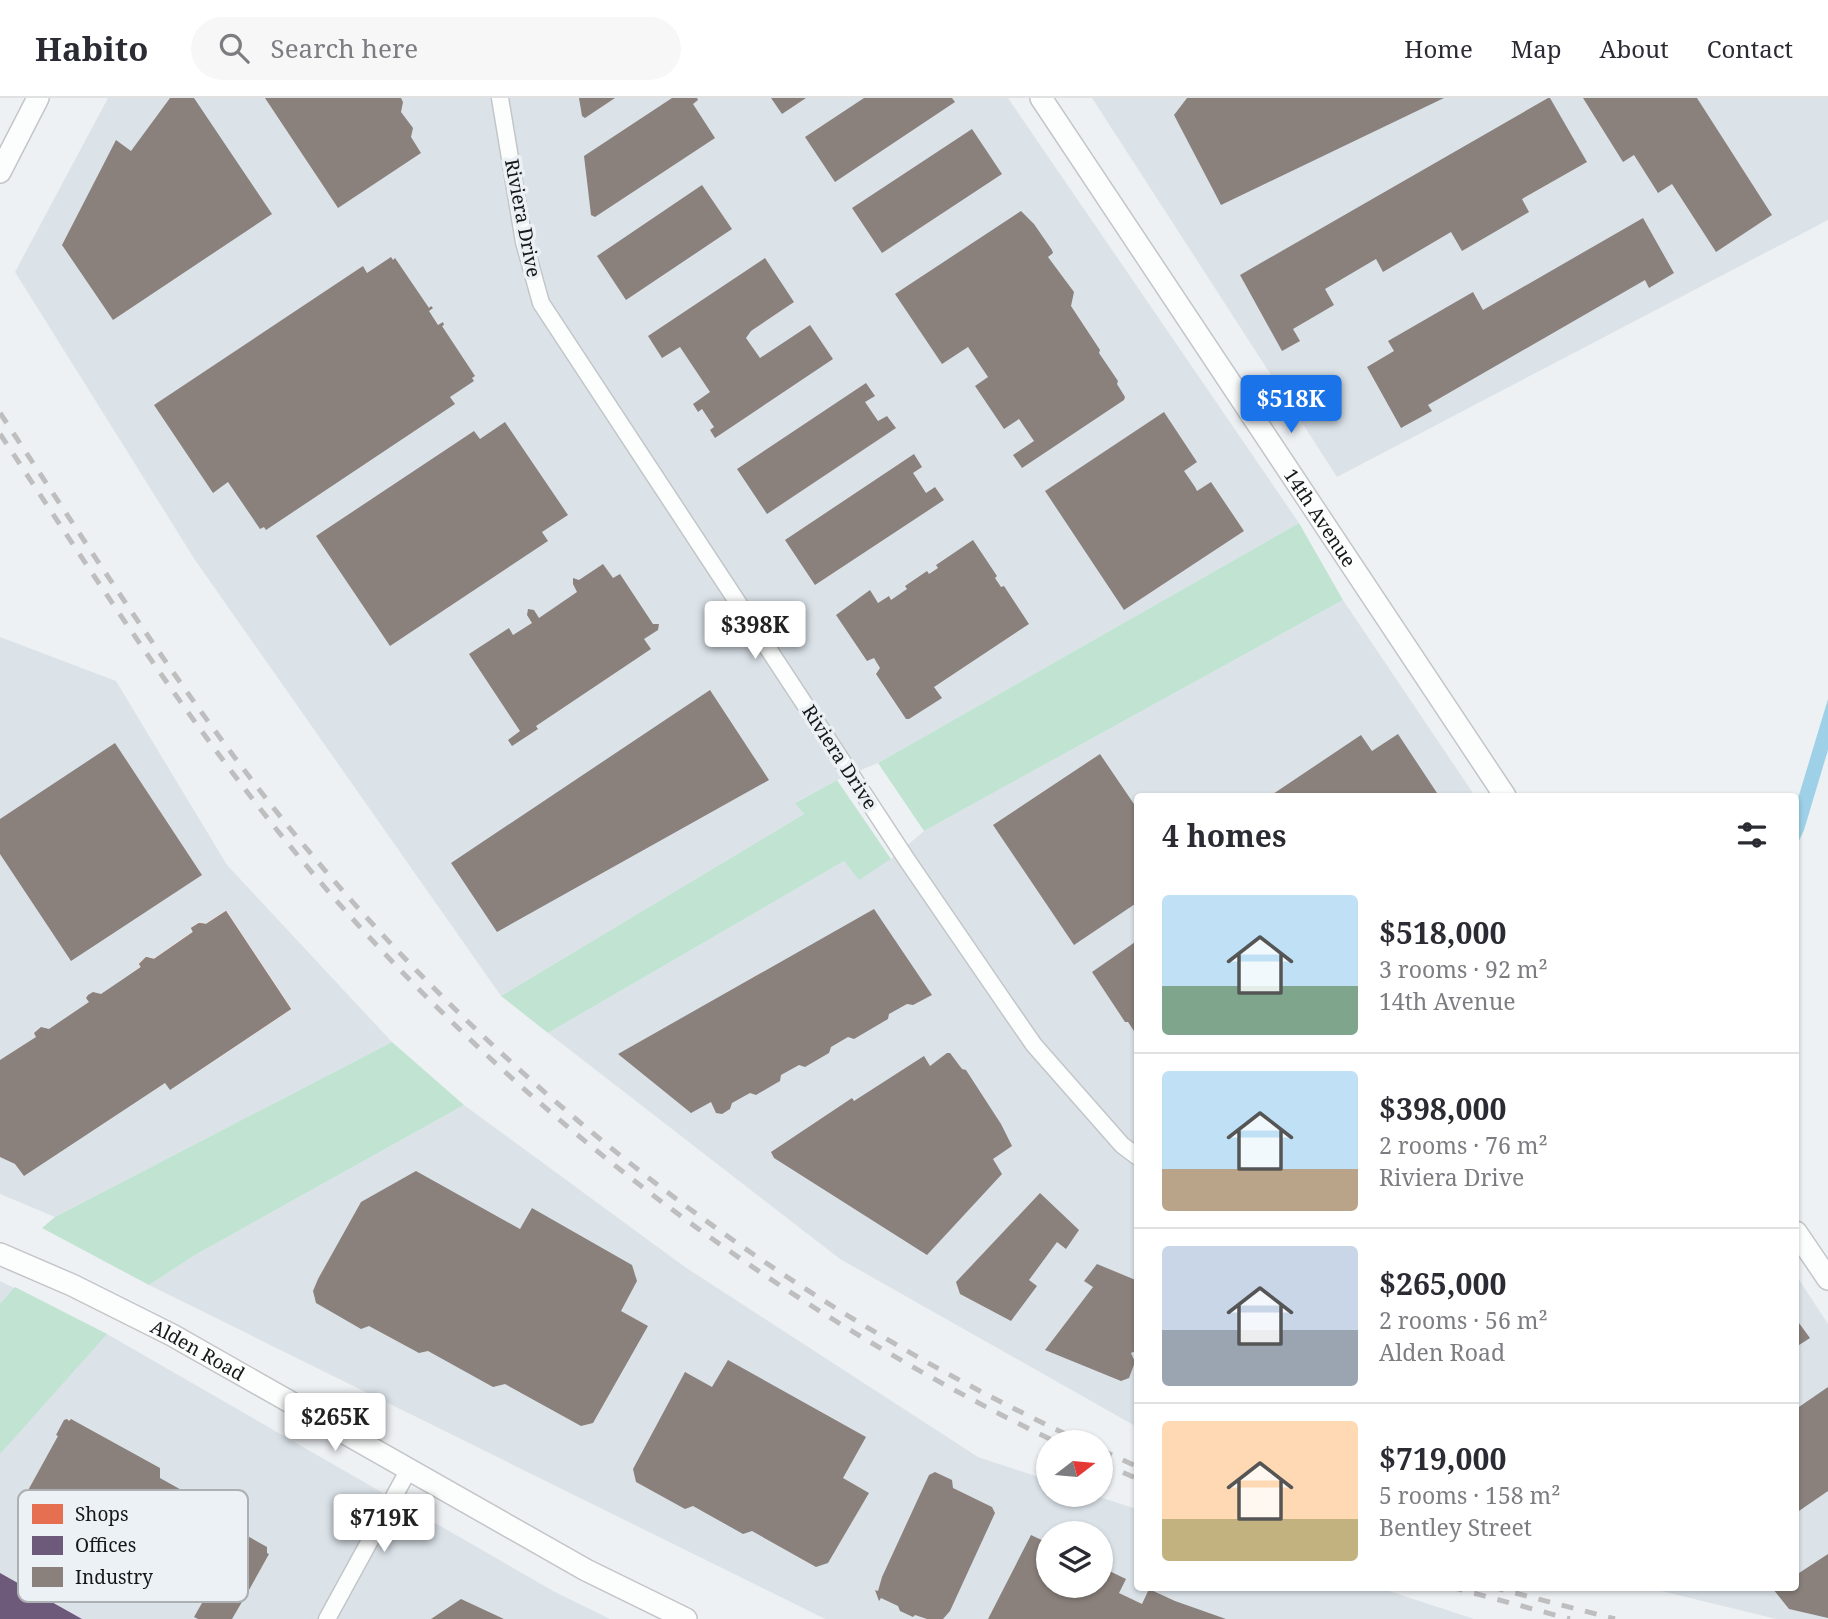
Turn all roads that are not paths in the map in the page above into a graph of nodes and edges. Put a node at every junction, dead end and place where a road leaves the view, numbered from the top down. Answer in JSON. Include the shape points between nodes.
{"nodes":[{"id":1,"x":38,"y":98,"type":"edge"},
{"id":2,"x":500,"y":98,"type":"edge"},
{"id":3,"x":1041,"y":98,"type":"edge"},
{"id":4,"x":0,"y":172,"type":"edge"},
{"id":5,"x":1503,"y":793,"type":"edge"},
{"id":6,"x":1134,"y":1154,"type":"edge"},
{"id":7,"x":1799,"y":1236,"type":"edge"},
{"id":8,"x":0,"y":1254,"type":"edge"},
{"id":9,"x":1828,"y":1279,"type":"edge"},
{"id":10,"x":408,"y":1471,"type":"junction"},
{"id":11,"x":327,"y":1619,"type":"edge"},
{"id":12,"x":686,"y":1619,"type":"edge"}],
"edges":[{"from":1,"to":4,"type":"main road"},
{"from":2,"to":6,"type":"street","name":"Riviera Drive","via":[[524,242],[541,303],[1034,1045]]},
{"from":3,"to":5,"type":"main road","name":"14th Avenue"},
{"from":7,"to":9,"type":"main road"},
{"from":8,"to":10,"type":"main road","name":"Alden Road","via":[[172,1335]]},
{"from":10,"to":11,"type":"street"},
{"from":10,"to":12,"type":"main road","name":"Alden Road","via":[[586,1570]]}]}
